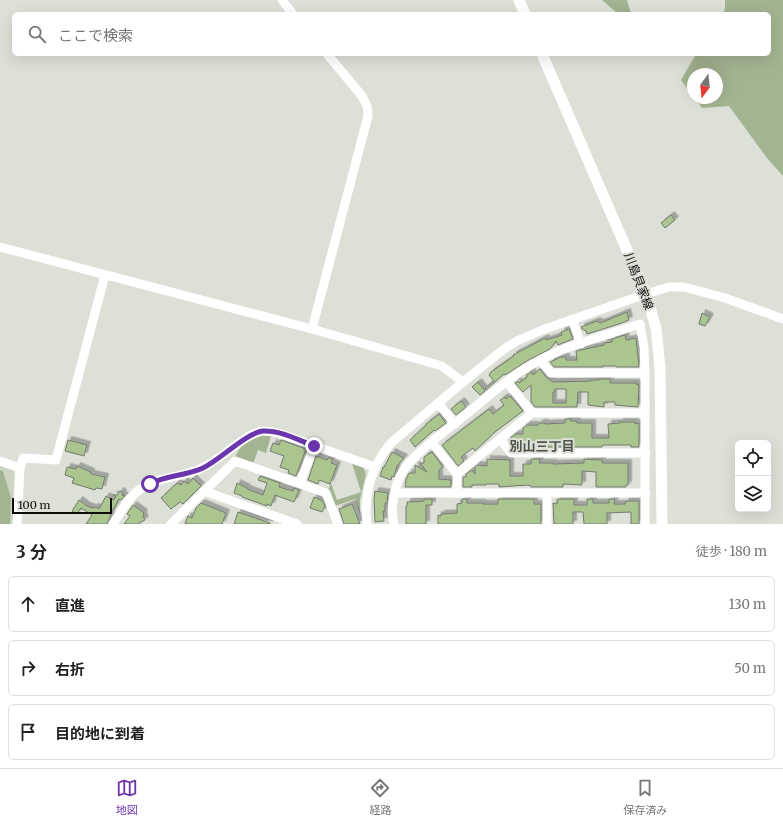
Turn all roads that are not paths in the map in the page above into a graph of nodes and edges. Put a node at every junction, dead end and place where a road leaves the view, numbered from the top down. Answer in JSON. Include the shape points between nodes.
{"nodes":[{"id":1,"x":282,"y":0,"type":"edge"},
{"id":2,"x":519,"y":0,"type":"edge"},
{"id":3,"x":291,"y":12,"type":"edge"},
{"id":4,"x":524,"y":12,"type":"edge"},
{"id":5,"x":329,"y":56,"type":"edge"},
{"id":6,"x":543,"y":56,"type":"edge"},
{"id":7,"x":0,"y":247,"type":"edge"},
{"id":8,"x":105,"y":275,"type":"junction"},
{"id":9,"x":646,"y":294,"type":"junction"},
{"id":10,"x":572,"y":319,"type":"junction"},
{"id":11,"x":783,"y":319,"type":"edge"},
{"id":12,"x":312,"y":329,"type":"junction"},
{"id":13,"x":581,"y":344,"type":"junction"},
{"id":14,"x":540,"y":360,"type":"junction"},
{"id":15,"x":645,"y":373,"type":"junction"},
{"id":16,"x":463,"y":382,"type":"junction"},
{"id":17,"x":507,"y":382,"type":"junction"},
{"id":18,"x":438,"y":403,"type":"junction"},
{"id":19,"x":532,"y":413,"type":"junction"},
{"id":20,"x":645,"y":413,"type":"junction"},
{"id":21,"x":455,"y":424,"type":"junction"},
{"id":22,"x":500,"y":439,"type":"junction"},
{"id":23,"x":432,"y":443,"type":"junction"},
{"id":24,"x":314,"y":446,"type":"junction"},
{"id":25,"x":646,"y":453,"type":"junction"},
{"id":26,"x":0,"y":461,"type":"edge"},
{"id":27,"x":375,"y":467,"type":"junction"},
{"id":28,"x":20,"y":468,"type":"junction"},
{"id":29,"x":457,"y":474,"type":"junction"},
{"id":30,"x":300,"y":483,"type":"junction"},
{"id":31,"x":204,"y":491,"type":"junction"},
{"id":32,"x":646,"y":492,"type":"junction"},
{"id":33,"x":395,"y":493,"type":"junction"},
{"id":34,"x":457,"y":493,"type":"junction"},
{"id":35,"x":547,"y":493,"type":"junction"},
{"id":36,"x":173,"y":523,"type":"edge"},
{"id":37,"x":17,"y":524,"type":"edge"},
{"id":38,"x":113,"y":524,"type":"edge"},
{"id":39,"x":297,"y":524,"type":"edge"},
{"id":40,"x":338,"y":524,"type":"edge"},
{"id":41,"x":367,"y":524,"type":"edge"},
{"id":42,"x":394,"y":524,"type":"edge"},
{"id":43,"x":547,"y":524,"type":"edge"},
{"id":44,"x":645,"y":524,"type":"edge"},
{"id":45,"x":662,"y":524,"type":"edge"}],
"edges":[{"from":1,"to":3,"type":"street"},
{"from":2,"to":4,"type":"main road"},
{"from":5,"to":12,"type":"street","via":[[362,96],[368,116]]},
{"from":6,"to":9,"type":"main road","name":"川島貝家線"},
{"from":7,"to":8,"type":"street"},
{"from":8,"to":12,"type":"street"},
{"from":8,"to":28,"type":"street","via":[[56,460],[23,458]]},
{"from":9,"to":10,"type":"street"},
{"from":9,"to":11,"type":"street","via":[[668,287],[684,287],[725,298]]},
{"from":9,"to":45,"type":"main road","name":"川島貝家線","via":[[656,328],[660,368]]},
{"from":10,"to":13,"type":"street"},
{"from":10,"to":16,"type":"street","via":[[517,341]]},
{"from":12,"to":16,"type":"street","via":[[442,366]]},
{"from":13,"to":14,"type":"street"},
{"from":13,"to":15,"type":"street","via":[[640,324]]},
{"from":14,"to":15,"type":"street","via":[[551,373]]},
{"from":14,"to":17,"type":"street"},
{"from":15,"to":20,"type":"street"},
{"from":16,"to":18,"type":"street"},
{"from":17,"to":19,"type":"street"},
{"from":17,"to":21,"type":"street"},
{"from":18,"to":21,"type":"street"},
{"from":18,"to":27,"type":"street","via":[[391,443]]},
{"from":19,"to":20,"type":"street"},
{"from":19,"to":22,"type":"street"},
{"from":20,"to":25,"type":"street"},
{"from":21,"to":23,"type":"street"},
{"from":22,"to":25,"type":"street","via":[[511,453]]},
{"from":22,"to":29,"type":"street"},
{"from":23,"to":29,"type":"street"},
{"from":23,"to":33,"type":"street","via":[[404,470]]},
{"from":24,"to":27,"type":"street"},
{"from":24,"to":30,"type":"street"},
{"from":24,"to":38,"type":"street","via":[[278,433],[262,431],[202,468],[157,480],[138,490]]},
{"from":25,"to":32,"type":"street"},
{"from":26,"to":28,"type":"street"},
{"from":27,"to":41,"type":"street","via":[[366,497]]},
{"from":28,"to":37,"type":"street"},
{"from":29,"to":34,"type":"street"},
{"from":30,"to":31,"type":"street","via":[[235,461]]},
{"from":30,"to":40,"type":"street","via":[[326,492]]},
{"from":31,"to":36,"type":"street"},
{"from":31,"to":39,"type":"street"},
{"from":32,"to":35,"type":"street"},
{"from":32,"to":44,"type":"street"},
{"from":33,"to":34,"type":"street"},
{"from":33,"to":42,"type":"street","via":[[392,505]]},
{"from":34,"to":35,"type":"street"},
{"from":35,"to":43,"type":"street"}]}
